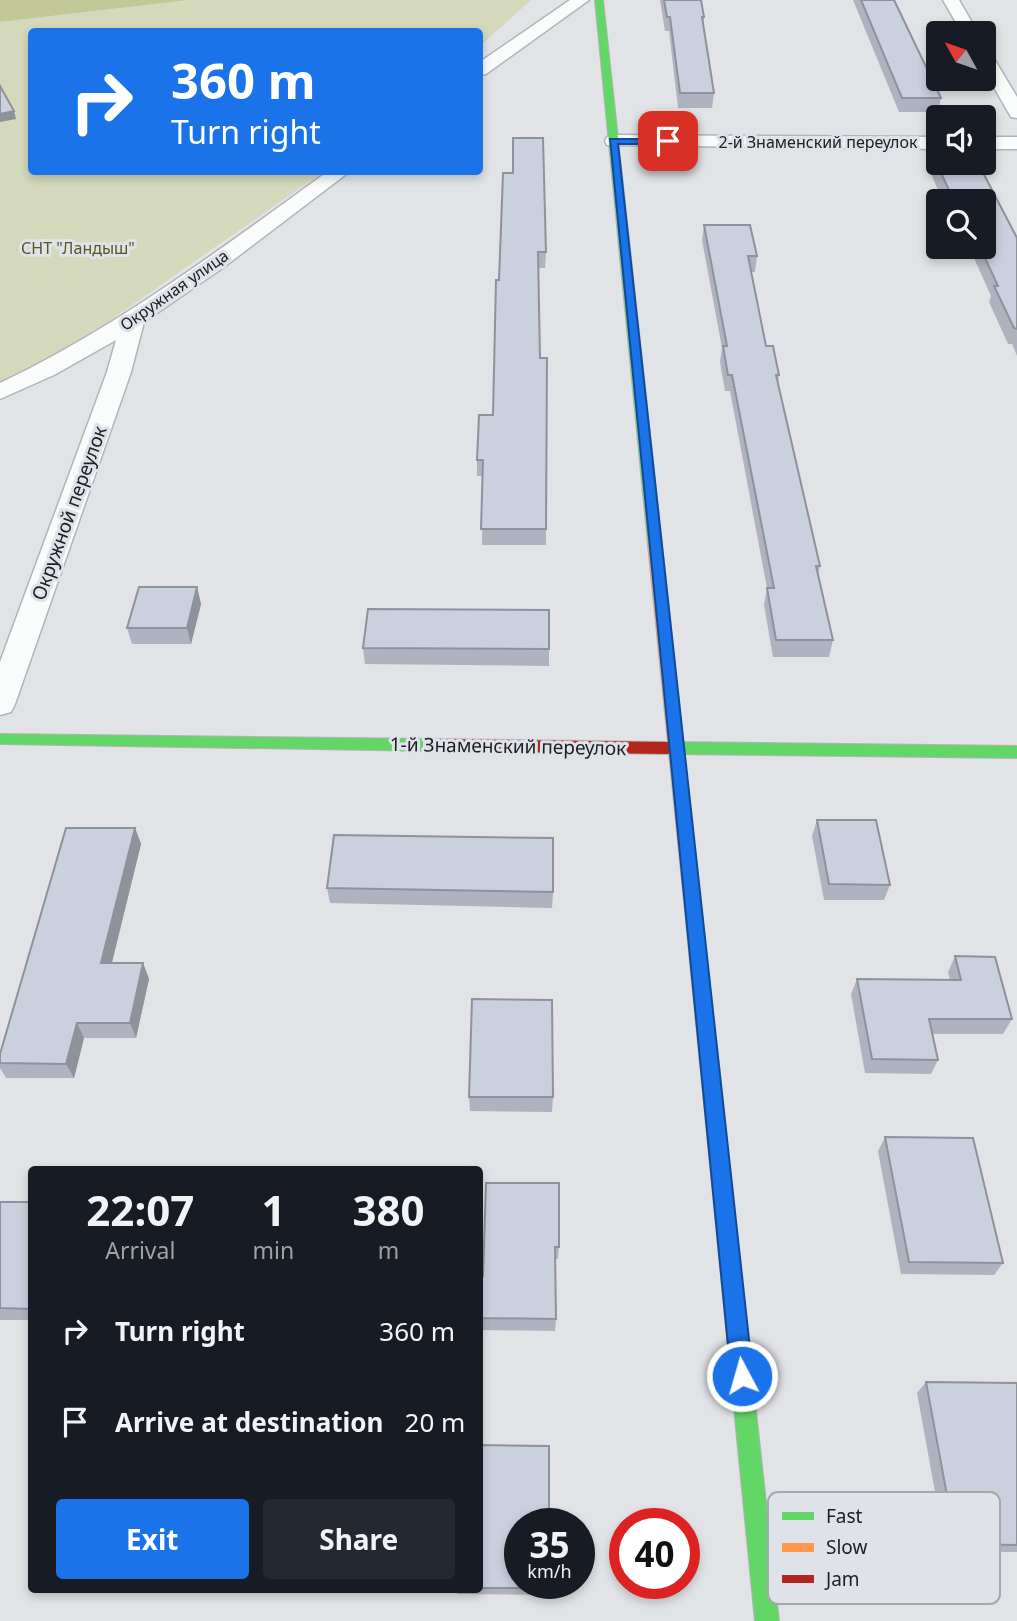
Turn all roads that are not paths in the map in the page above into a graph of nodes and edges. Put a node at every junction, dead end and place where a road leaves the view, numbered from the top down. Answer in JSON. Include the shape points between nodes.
{"nodes":[{"id":1,"x":581,"y":0,"type":"edge"},
{"id":2,"x":599,"y":0,"type":"edge"},
{"id":3,"x":951,"y":0,"type":"edge"},
{"id":4,"x":963,"y":21,"type":"edge"},
{"id":5,"x":483,"y":68,"type":"edge"},
{"id":6,"x":996,"y":77,"type":"edge"},
{"id":7,"x":1017,"y":113,"type":"edge"},
{"id":8,"x":614,"y":141,"type":"junction"},
{"id":9,"x":926,"y":143,"type":"edge"},
{"id":10,"x":996,"y":143,"type":"edge"},
{"id":11,"x":1017,"y":143,"type":"edge"},
{"id":12,"x":335,"y":175,"type":"edge"},
{"id":13,"x":133,"y":321,"type":"junction"},
{"id":14,"x":0,"y":392,"type":"edge"},
{"id":15,"x":0,"y":704,"type":"edge"},
{"id":16,"x":0,"y":739,"type":"edge"},
{"id":17,"x":677,"y":748,"type":"junction"},
{"id":18,"x":1017,"y":752,"type":"edge"},
{"id":19,"x":767,"y":1621,"type":"edge"}],
"edges":[{"from":1,"to":5,"type":"street"},
{"from":2,"to":8,"type":"street"},
{"from":3,"to":4,"type":"street"},
{"from":6,"to":7,"type":"street"},
{"from":8,"to":9,"type":"street","name":"2-й Знаменский переулок"},
{"from":8,"to":17,"type":"street"},
{"from":10,"to":11,"type":"street"},
{"from":12,"to":13,"type":"street","name":"Окружная улица"},
{"from":13,"to":14,"type":"street","name":"Окружная улица","via":[[46,372]]},
{"from":13,"to":15,"type":"street","name":"Окружной переулок","via":[[119,372]]},
{"from":16,"to":17,"type":"street","name":"1-й Знаменский переулок"},
{"from":17,"to":18,"type":"street","name":"1-й Знаменский переулок"},
{"from":17,"to":19,"type":"street"}]}
